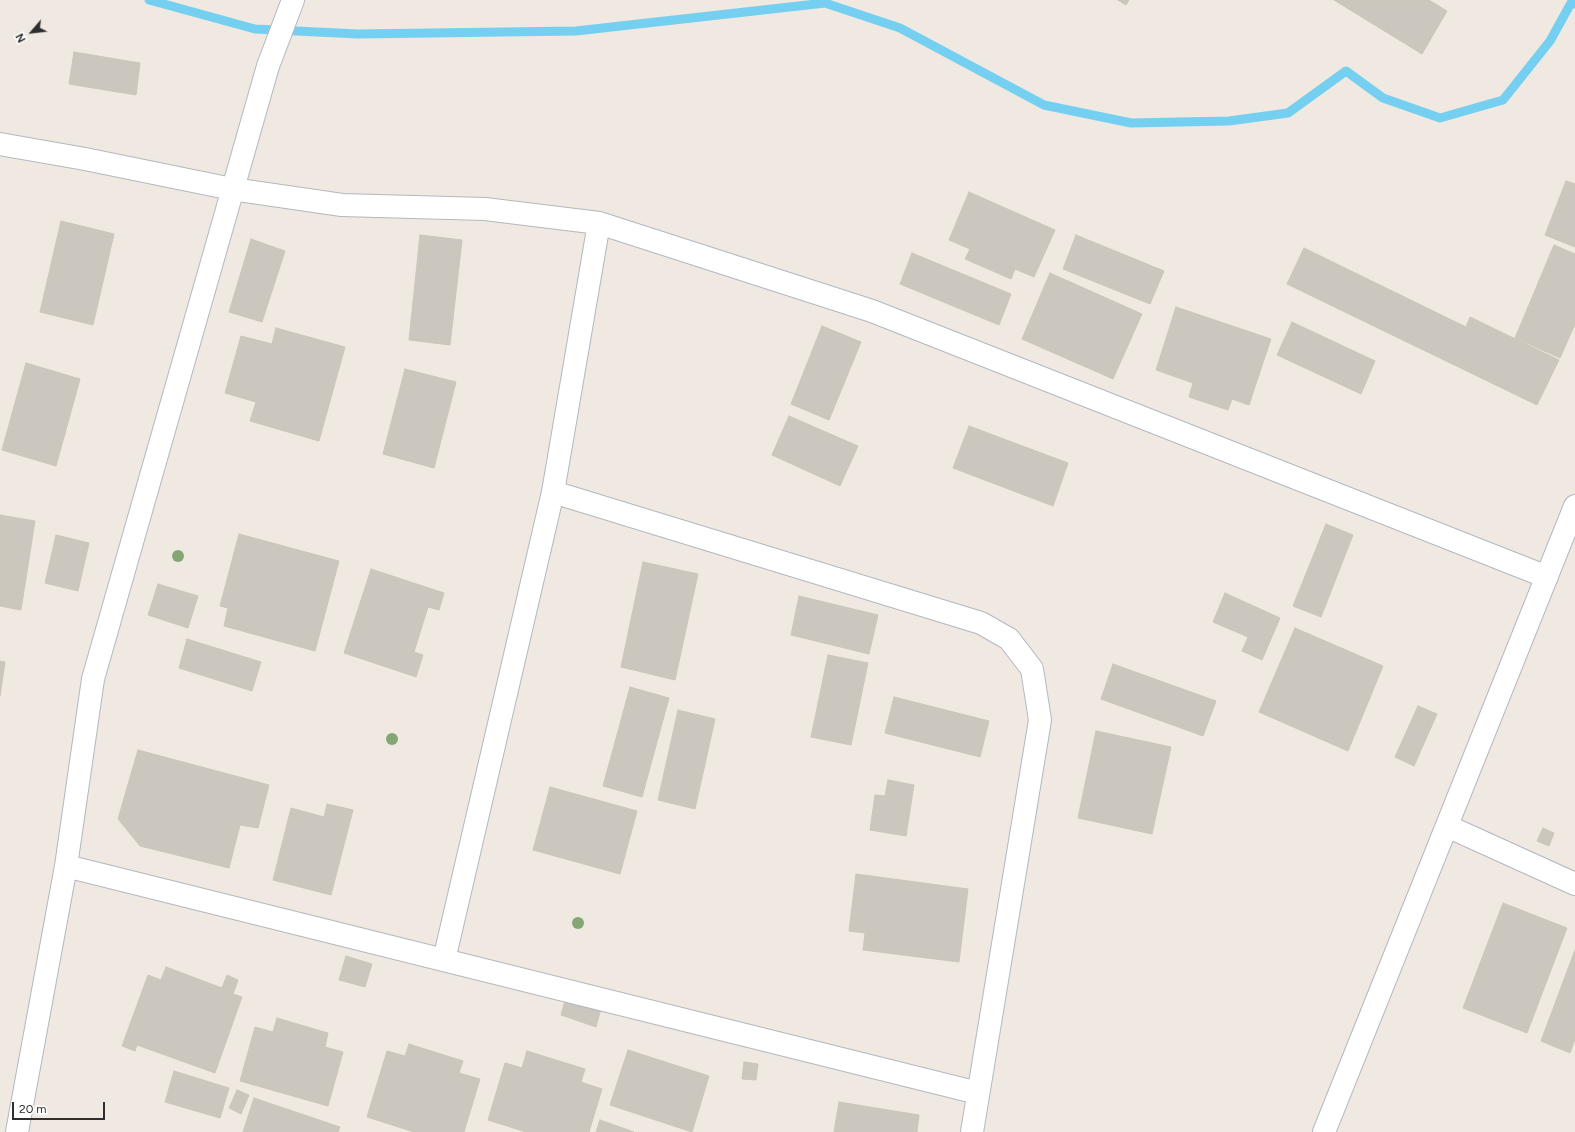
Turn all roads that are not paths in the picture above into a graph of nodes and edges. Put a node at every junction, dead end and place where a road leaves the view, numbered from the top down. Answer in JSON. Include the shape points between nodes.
{"nodes":[{"id":1,"x":293,"y":0,"type":"edge"},
{"id":2,"x":0,"y":144,"type":"edge"},
{"id":3,"x":232,"y":189,"type":"junction"},
{"id":4,"x":599,"y":223,"type":"junction"},
{"id":5,"x":553,"y":492,"type":"junction"},
{"id":6,"x":1575,"y":506,"type":"edge"},
{"id":7,"x":1547,"y":577,"type":"junction"},
{"id":8,"x":1446,"y":826,"type":"junction"},
{"id":9,"x":66,"y":866,"type":"junction"},
{"id":10,"x":1575,"y":884,"type":"edge"},
{"id":11,"x":444,"y":960,"type":"junction"},
{"id":12,"x":978,"y":1093,"type":"junction"},
{"id":13,"x":17,"y":1132,"type":"edge"},
{"id":14,"x":972,"y":1132,"type":"edge"},
{"id":15,"x":1324,"y":1132,"type":"edge"}],
"edges":[{"from":1,"to":3,"type":"street","via":[[268,66]]},
{"from":2,"to":3,"type":"street"},
{"from":3,"to":4,"type":"street","via":[[342,205],[485,209]]},
{"from":3,"to":9,"type":"street","via":[[93,679]]},
{"from":4,"to":5,"type":"street"},
{"from":4,"to":7,"type":"street","via":[[872,311]]},
{"from":5,"to":11,"type":"street"},
{"from":5,"to":12,"type":"street","via":[[981,623],[1009,639],[1032,669],[1040,720]]},
{"from":6,"to":7,"type":"street"},
{"from":7,"to":8,"type":"street"},
{"from":8,"to":10,"type":"street"},
{"from":8,"to":15,"type":"street"},
{"from":9,"to":11,"type":"street"},
{"from":9,"to":13,"type":"street"},
{"from":11,"to":12,"type":"street"},
{"from":12,"to":14,"type":"street"}]}
